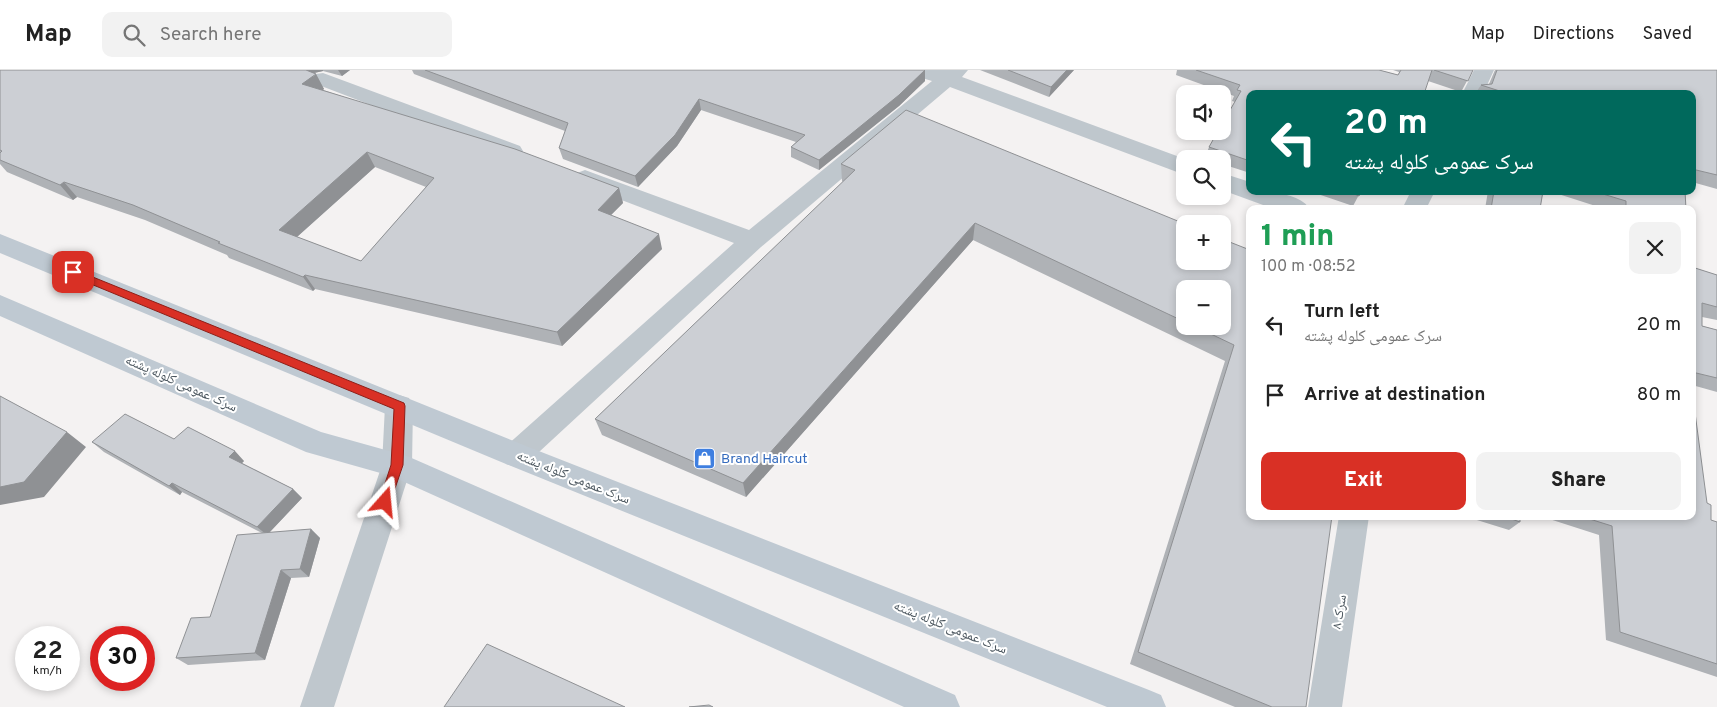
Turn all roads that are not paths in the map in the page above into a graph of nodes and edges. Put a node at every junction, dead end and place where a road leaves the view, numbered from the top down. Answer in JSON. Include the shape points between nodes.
{"nodes":[{"id":1,"x":916,"y":70,"type":"edge"},
{"id":2,"x":1484,"y":70,"type":"edge"},
{"id":3,"x":952,"y":74,"type":"edge"},
{"id":4,"x":323,"y":79,"type":"dead end"},
{"id":5,"x":1474,"y":90,"type":"edge"},
{"id":6,"x":528,"y":157,"type":"edge"},
{"id":7,"x":1176,"y":163,"type":"edge"},
{"id":8,"x":565,"y":171,"type":"edge"},
{"id":9,"x":1231,"y":184,"type":"edge"},
{"id":10,"x":1246,"y":190,"type":"edge"},
{"id":11,"x":1261,"y":195,"type":"edge"},
{"id":12,"x":1287,"y":205,"type":"edge"},
{"id":13,"x":752,"y":241,"type":"junction"},
{"id":14,"x":0,"y":243,"type":"edge"},
{"id":15,"x":0,"y":305,"type":"edge"},
{"id":16,"x":400,"y":406,"type":"junction"},
{"id":17,"x":516,"y":455,"type":"junction"},
{"id":18,"x":397,"y":465,"type":"junction"},
{"id":19,"x":1353,"y":520,"type":"edge"},
{"id":20,"x":317,"y":707,"type":"edge"},
{"id":21,"x":943,"y":707,"type":"edge"},
{"id":22,"x":1149,"y":707,"type":"edge"},
{"id":23,"x":1325,"y":707,"type":"edge"}],
"edges":[{"from":1,"to":3,"type":"street"},
{"from":2,"to":5,"type":"street"},
{"from":3,"to":7,"type":"street"},
{"from":3,"to":13,"type":"street"},
{"from":4,"to":6,"type":"street"},
{"from":8,"to":13,"type":"street"},
{"from":9,"to":10,"type":"street"},
{"from":11,"to":12,"type":"street"},
{"from":13,"to":17,"type":"street"},
{"from":14,"to":16,"type":"main road","name":"سرک عمومی کلوله پشته"},
{"from":15,"to":18,"type":"main road","name":"سرک عمومی کلوله پشته","via":[[316,443]]},
{"from":16,"to":17,"type":"main road","name":"سرک عمومی کلوله پشته"},
{"from":16,"to":18,"type":"street"},
{"from":17,"to":22,"type":"main road","name":"سرک عمومی کلوله پشته"},
{"from":18,"to":20,"type":"street"},
{"from":18,"to":21,"type":"main road","name":"سرک عمومی کلوله پشته"},
{"from":19,"to":23,"type":"street","name":"سرک ۸"}]}
